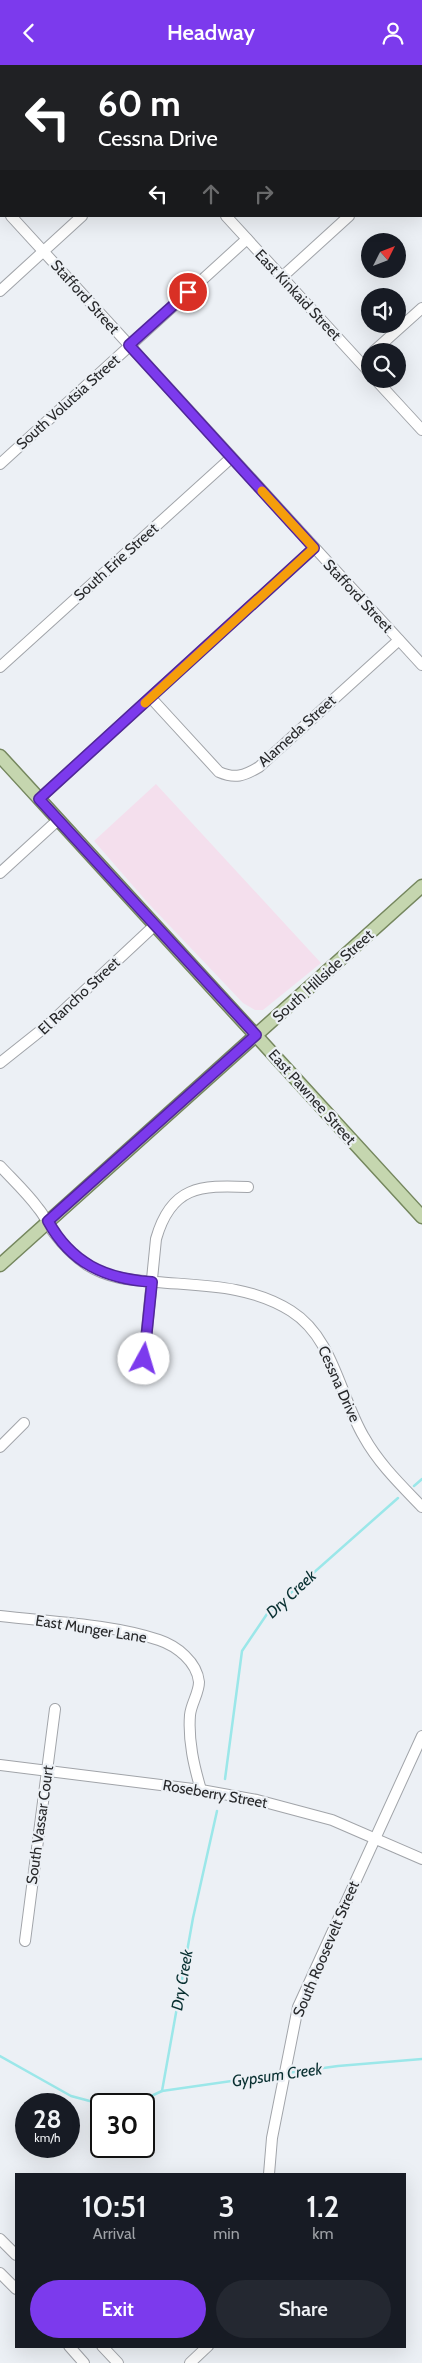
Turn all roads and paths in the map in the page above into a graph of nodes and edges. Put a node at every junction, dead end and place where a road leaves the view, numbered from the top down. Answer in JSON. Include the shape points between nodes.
{"nodes":[{"id":1,"x":12,"y":217,"type":"edge"},
{"id":2,"x":81,"y":217,"type":"edge"},
{"id":3,"x":227,"y":217,"type":"edge"},
{"id":4,"x":348,"y":217,"type":"edge"},
{"id":5,"x":246,"y":239,"type":"junction"},
{"id":6,"x":43,"y":251,"type":"junction"},
{"id":7,"x":282,"y":277,"type":"junction"},
{"id":8,"x":0,"y":291,"type":"edge"},
{"id":9,"x":422,"y":308,"type":"edge"},
{"id":10,"x":383,"y":343,"type":"edge"},
{"id":11,"x":129,"y":345,"type":"junction"},
{"id":12,"x":361,"y":363,"type":"edge"},
{"id":13,"x":383,"y":388,"type":"edge"},
{"id":14,"x":422,"y":429,"type":"edge"},
{"id":15,"x":231,"y":458,"type":"junction"},
{"id":16,"x":0,"y":464,"type":"edge"},
{"id":17,"x":314,"y":548,"type":"junction"},
{"id":18,"x":399,"y":640,"type":"junction"},
{"id":19,"x":422,"y":665,"type":"edge"},
{"id":20,"x":0,"y":667,"type":"edge"},
{"id":21,"x":151,"y":698,"type":"junction"},
{"id":22,"x":0,"y":756,"type":"edge"},
{"id":23,"x":39,"y":799,"type":"junction"},
{"id":24,"x":58,"y":820,"type":"junction"},
{"id":25,"x":0,"y":873,"type":"edge"},
{"id":26,"x":422,"y":886,"type":"edge"},
{"id":27,"x":154,"y":926,"type":"junction"},
{"id":28,"x":256,"y":1035,"type":"junction"},
{"id":29,"x":0,"y":1063,"type":"edge"},
{"id":30,"x":0,"y":1166,"type":"edge"},
{"id":31,"x":248,"y":1187,"type":"dead end"},
{"id":32,"x":422,"y":1217,"type":"edge"},
{"id":33,"x":48,"y":1221,"type":"junction"},
{"id":34,"x":0,"y":1265,"type":"edge"},
{"id":35,"x":152,"y":1282,"type":"junction"},
{"id":36,"x":144,"y":1359,"type":"dead end"},
{"id":37,"x":24,"y":1423,"type":"dead end"},
{"id":38,"x":0,"y":1447,"type":"edge"},
{"id":39,"x":422,"y":1507,"type":"edge"},
{"id":40,"x":0,"y":1615,"type":"edge"},
{"id":41,"x":55,"y":1709,"type":"dead end"},
{"id":42,"x":422,"y":1736,"type":"edge"},
{"id":43,"x":0,"y":1765,"type":"edge"},
{"id":44,"x":48,"y":1771,"type":"junction"},
{"id":45,"x":201,"y":1790,"type":"junction"},
{"id":46,"x":374,"y":1840,"type":"junction"},
{"id":47,"x":422,"y":1859,"type":"edge"},
{"id":48,"x":25,"y":1941,"type":"dead end"},
{"id":49,"x":269,"y":2173,"type":"edge"},
{"id":50,"x":0,"y":2239,"type":"edge"},
{"id":51,"x":15,"y":2254,"type":"edge"},
{"id":52,"x":0,"y":2273,"type":"edge"},
{"id":53,"x":15,"y":2288,"type":"edge"},
{"id":54,"x":71,"y":2348,"type":"edge"},
{"id":55,"x":104,"y":2348,"type":"edge"},
{"id":56,"x":206,"y":2348,"type":"edge"},
{"id":57,"x":84,"y":2363,"type":"edge"},
{"id":58,"x":118,"y":2363,"type":"edge"},
{"id":59,"x":190,"y":2363,"type":"edge"}],
"edges":[{"from":1,"to":6,"type":"street","name":"Stafford Street"},
{"from":2,"to":6,"type":"street"},
{"from":3,"to":5,"type":"street","name":"East Kinkaid Street"},
{"from":4,"to":7,"type":"street"},
{"from":5,"to":7,"type":"street","name":"East Kinkaid Street"},
{"from":5,"to":11,"type":"street","name":"South Volutsia Street"},
{"from":6,"to":8,"type":"street"},
{"from":6,"to":11,"type":"street","name":"Stafford Street"},
{"from":7,"to":12,"type":"street","name":"East Kinkaid Street"},
{"from":9,"to":10,"type":"street"},
{"from":11,"to":15,"type":"street","name":"Stafford Street"},
{"from":11,"to":16,"type":"street","name":"South Volutsia Street"},
{"from":13,"to":14,"type":"street"},
{"from":15,"to":17,"type":"street","name":"Stafford Street"},
{"from":15,"to":20,"type":"street","name":"South Erie Street"},
{"from":17,"to":18,"type":"street","name":"Stafford Street"},
{"from":17,"to":21,"type":"street"},
{"from":18,"to":19,"type":"street","name":"Stafford Street"},
{"from":18,"to":21,"type":"street","name":"Alameda Street","via":[[259,767],[240,777],[219,772]]},
{"from":21,"to":23,"type":"street"},
{"from":22,"to":23,"type":"main road","name":"East Pawnee Street"},
{"from":23,"to":24,"type":"main road","name":"East Pawnee Street"},
{"from":24,"to":25,"type":"street"},
{"from":24,"to":27,"type":"main road","name":"East Pawnee Street"},
{"from":26,"to":28,"type":"main road","name":"South Hillside Street"},
{"from":27,"to":28,"type":"main road","name":"East Pawnee Street"},
{"from":27,"to":29,"type":"street","name":"El Rancho Street","via":[[26,1045]]},
{"from":28,"to":32,"type":"main road","name":"East Pawnee Street"},
{"from":28,"to":33,"type":"main road","name":"South Hillside Street"},
{"from":30,"to":33,"type":"street","name":"Cessna Drive"},
{"from":31,"to":35,"type":"street","via":[[211,1186],[186,1194],[170,1206],[156,1239]]},
{"from":33,"to":34,"type":"main road","name":"South Hillside Street"},
{"from":33,"to":35,"type":"street","name":"Cessna Drive","via":[[54,1233],[86,1264],[114,1277]]},
{"from":35,"to":36,"type":"street"},
{"from":35,"to":39,"type":"street","name":"Cessna Drive","via":[[255,1293],[304,1321],[327,1353],[368,1445]]},
{"from":37,"to":38,"type":"street"},
{"from":40,"to":45,"type":"street","name":"East Munger Lane","via":[[136,1634],[161,1641],[195,1665],[199,1683],[190,1713],[190,1744]]},
{"from":41,"to":44,"type":"street","name":"South Vassar Court"},
{"from":42,"to":46,"type":"street","name":"South Roosevelt Street"},
{"from":43,"to":44,"type":"street","name":"Roseberry Street"},
{"from":44,"to":45,"type":"street","name":"Roseberry Street"},
{"from":44,"to":48,"type":"street","name":"South Vassar Court"},
{"from":45,"to":46,"type":"street","name":"Roseberry Street","via":[[257,1800],[332,1820]]},
{"from":46,"to":47,"type":"street","name":"Roseberry Street"},
{"from":46,"to":49,"type":"street","name":"South Roosevelt Street","via":[[298,2007],[272,2138]]},
{"from":50,"to":51,"type":"street"},
{"from":52,"to":53,"type":"street"},
{"from":54,"to":57,"type":"street"},
{"from":55,"to":58,"type":"street"},
{"from":56,"to":59,"type":"street"}]}
